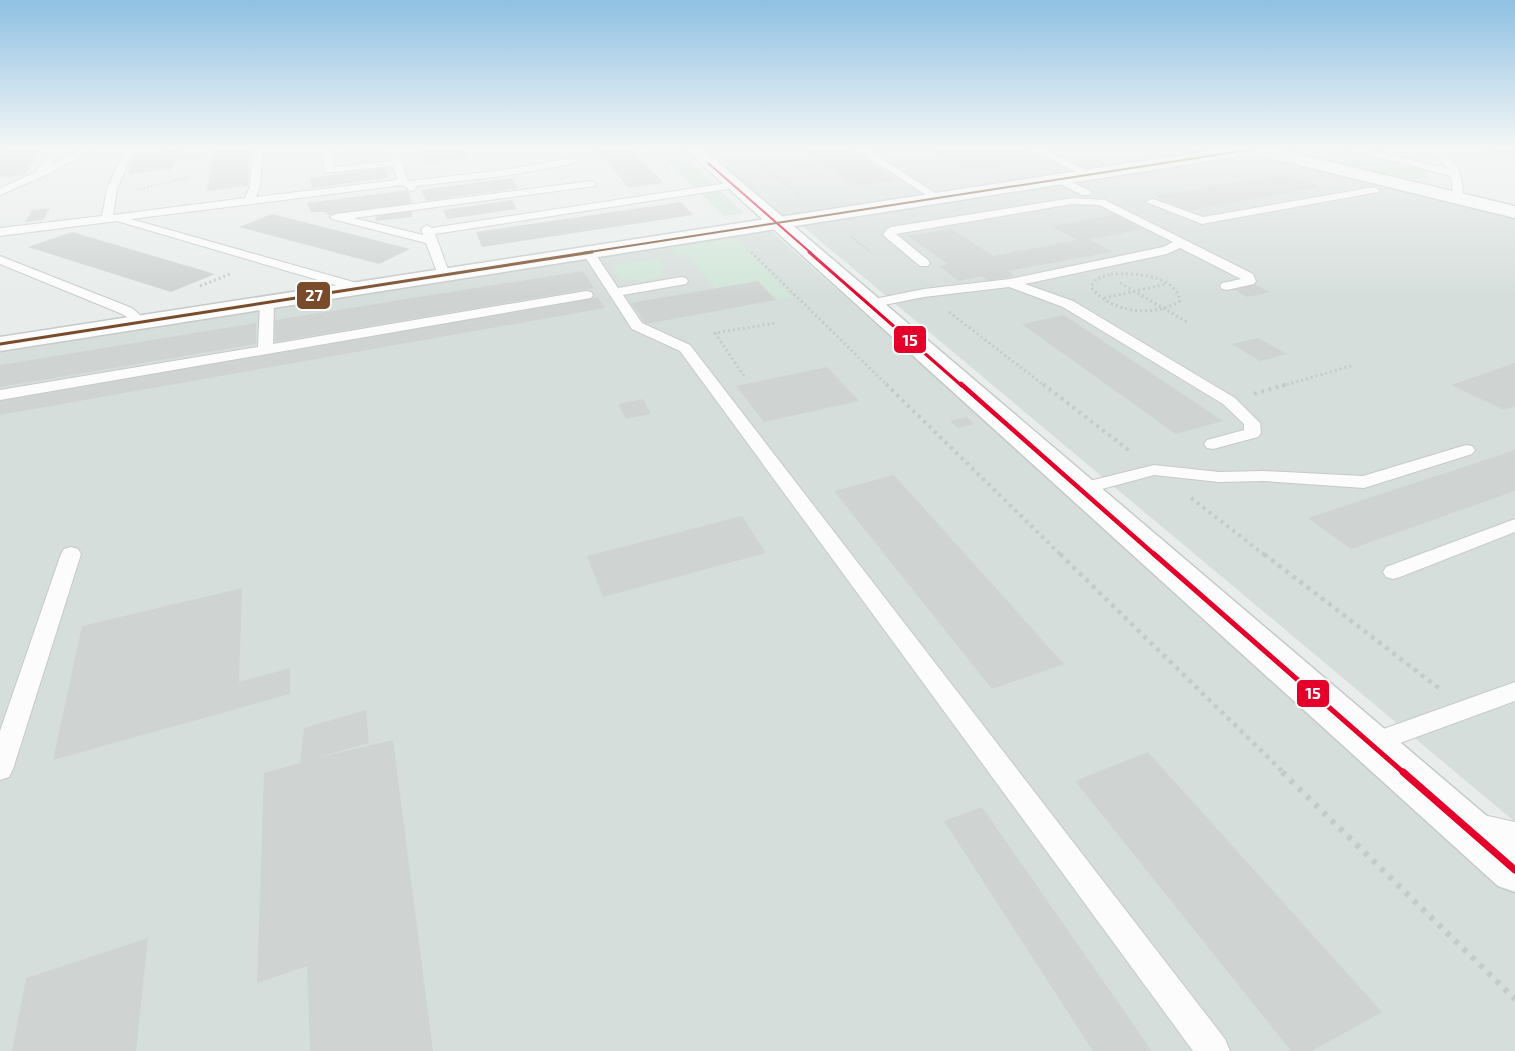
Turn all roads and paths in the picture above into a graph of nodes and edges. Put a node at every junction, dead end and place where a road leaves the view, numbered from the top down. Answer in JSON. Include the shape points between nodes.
{"nodes":[{"id":1,"x":112,"y":198,"type":"edge"},
{"id":2,"x":250,"y":198,"type":"edge"},
{"id":3,"x":275,"y":198,"type":"edge"},
{"id":4,"x":414,"y":198,"type":"edge"},
{"id":5,"x":477,"y":198,"type":"edge"},
{"id":6,"x":582,"y":198,"type":"edge"},
{"id":7,"x":749,"y":198,"type":"edge"},
{"id":8,"x":802,"y":198,"type":"edge"},
{"id":9,"x":938,"y":198,"type":"edge"},
{"id":10,"x":1329,"y":198,"type":"edge"},
{"id":11,"x":1458,"y":198,"type":"edge"},
{"id":12,"x":249,"y":201,"type":"junction"},
{"id":13,"x":1152,"y":202,"type":"dead end"},
{"id":14,"x":418,"y":206,"type":"junction"},
{"id":15,"x":1515,"y":212,"type":"edge"},
{"id":16,"x":825,"y":216,"type":"junction"},
{"id":17,"x":973,"y":217,"type":"junction"},
{"id":18,"x":110,"y":218,"type":"junction"},
{"id":19,"x":777,"y":223,"type":"junction"},
{"id":20,"x":993,"y":230,"type":"dead end"},
{"id":21,"x":729,"y":231,"type":"junction"},
{"id":22,"x":0,"y":232,"type":"edge"},
{"id":23,"x":430,"y":237,"type":"junction"},
{"id":24,"x":1180,"y":243,"type":"junction"},
{"id":25,"x":588,"y":252,"type":"junction"},
{"id":26,"x":0,"y":260,"type":"edge"},
{"id":27,"x":924,"y":263,"type":"dead end"},
{"id":28,"x":1089,"y":266,"type":"junction"},
{"id":29,"x":223,"y":270,"type":"dead end"},
{"id":30,"x":444,"y":275,"type":"junction"},
{"id":31,"x":1106,"y":275,"type":"junction"},
{"id":32,"x":681,"y":281,"type":"dead end"},
{"id":33,"x":1010,"y":283,"type":"junction"},
{"id":34,"x":1168,"y":284,"type":"junction"},
{"id":35,"x":200,"y":286,"type":"dead end"},
{"id":36,"x":1227,"y":286,"type":"dead end"},
{"id":37,"x":359,"y":288,"type":"junction"},
{"id":38,"x":1134,"y":291,"type":"junction"},
{"id":39,"x":614,"y":293,"type":"junction"},
{"id":40,"x":586,"y":295,"type":"dead end"},
{"id":41,"x":1100,"y":298,"type":"junction"},
{"id":42,"x":267,"y":302,"type":"junction"},
{"id":43,"x":869,"y":304,"type":"junction"},
{"id":44,"x":1166,"y":309,"type":"junction"},
{"id":45,"x":141,"y":322,"type":"junction"},
{"id":46,"x":776,"y":322,"type":"dead end"},
{"id":47,"x":1187,"y":322,"type":"dead end"},
{"id":48,"x":0,"y":344,"type":"edge"},
{"id":49,"x":265,"y":350,"type":"junction"},
{"id":50,"x":1354,"y":365,"type":"dead end"},
{"id":51,"x":744,"y":376,"type":"dead end"},
{"id":52,"x":0,"y":395,"type":"edge"},
{"id":53,"x":1229,"y":401,"type":"junction"},
{"id":54,"x":1213,"y":444,"type":"dead end"},
{"id":55,"x":1466,"y":450,"type":"dead end"},
{"id":56,"x":1080,"y":489,"type":"junction"},
{"id":57,"x":1515,"y":525,"type":"edge"},
{"id":58,"x":71,"y":554,"type":"dead end"},
{"id":59,"x":1393,"y":573,"type":"dead end"},
{"id":60,"x":1515,"y":691,"type":"edge"},
{"id":61,"x":1370,"y":744,"type":"junction"},
{"id":62,"x":0,"y":769,"type":"edge"},
{"id":63,"x":1459,"y":821,"type":"junction"},
{"id":64,"x":1515,"y":834,"type":"edge"},
{"id":65,"x":1515,"y":870,"type":"edge"},
{"id":66,"x":1515,"y":999,"type":"edge"},
{"id":67,"x":1213,"y":1051,"type":"edge"}],
"edges":[{"from":1,"to":18,"type":"lane"},
{"from":2,"to":12,"type":"lane"},
{"from":3,"to":12,"type":"lane"},
{"from":4,"to":14,"type":"lane"},
{"from":5,"to":14,"type":"lane"},
{"from":6,"to":23,"type":"lane","via":[[574,212]]},
{"from":7,"to":19,"type":"street"},
{"from":8,"to":16,"type":"path"},
{"from":9,"to":16,"type":"street"},
{"from":10,"to":13,"type":"lane","via":[[1202,221]]},
{"from":11,"to":15,"type":"street"},
{"from":12,"to":18,"type":"lane"},
{"from":14,"to":23,"type":"lane"},
{"from":14,"to":23,"type":"lane","via":[[336,217]]},
{"from":16,"to":19,"type":"street"},
{"from":17,"to":20,"type":"lane"},
{"from":17,"to":24,"type":"lane","via":[[1072,201],[1101,202]]},
{"from":17,"to":27,"type":"lane","via":[[891,231],[889,235]]},
{"from":18,"to":22,"type":"lane"},
{"from":18,"to":37,"type":"lane"},
{"from":19,"to":21,"type":"street"},
{"from":19,"to":43,"type":"street"},
{"from":21,"to":25,"type":"street"},
{"from":21,"to":66,"type":"path"},
{"from":23,"to":30,"type":"lane"},
{"from":24,"to":28,"type":"lane","via":[[1167,250]]},
{"from":24,"to":36,"type":"lane","via":[[1248,277],[1249,281]]},
{"from":25,"to":30,"type":"street"},
{"from":25,"to":39,"type":"lane"},
{"from":26,"to":45,"type":"lane","via":[[127,311]]},
{"from":28,"to":31,"type":"path"},
{"from":28,"to":33,"type":"lane"},
{"from":29,"to":35,"type":"path","via":[[232,273]]},
{"from":30,"to":37,"type":"street"},
{"from":31,"to":34,"type":"path","via":[[1137,275]]},
{"from":31,"to":38,"type":"path"},
{"from":31,"to":41,"type":"path","via":[[1092,282],[1091,287]]},
{"from":32,"to":39,"type":"lane"},
{"from":33,"to":43,"type":"lane"},
{"from":33,"to":53,"type":"lane","via":[[1068,304]]},
{"from":34,"to":38,"type":"path"},
{"from":34,"to":44,"type":"path","via":[[1176,290],[1180,301]]},
{"from":37,"to":42,"type":"street"},
{"from":38,"to":41,"type":"path"},
{"from":38,"to":44,"type":"path"},
{"from":39,"to":67,"type":"lane","via":[[637,326],[684,348]]},
{"from":40,"to":49,"type":"lane"},
{"from":41,"to":44,"type":"path","via":[[1131,309]]},
{"from":42,"to":45,"type":"street"},
{"from":42,"to":49,"type":"lane"},
{"from":43,"to":56,"type":"street"},
{"from":44,"to":47,"type":"path"},
{"from":45,"to":48,"type":"street"},
{"from":46,"to":51,"type":"path","via":[[715,333]]},
{"from":49,"to":52,"type":"lane"},
{"from":50,"to":53,"type":"path"},
{"from":53,"to":54,"type":"lane","via":[[1252,423],[1252,433]]},
{"from":55,"to":56,"type":"lane","via":[[1364,482],[1219,477],[1154,470]]},
{"from":56,"to":61,"type":"street"},
{"from":57,"to":59,"type":"lane"},
{"from":58,"to":62,"type":"lane"},
{"from":60,"to":61,"type":"lane"},
{"from":61,"to":63,"type":"street"},
{"from":63,"to":64,"type":"lane"},
{"from":63,"to":65,"type":"street"}]}
